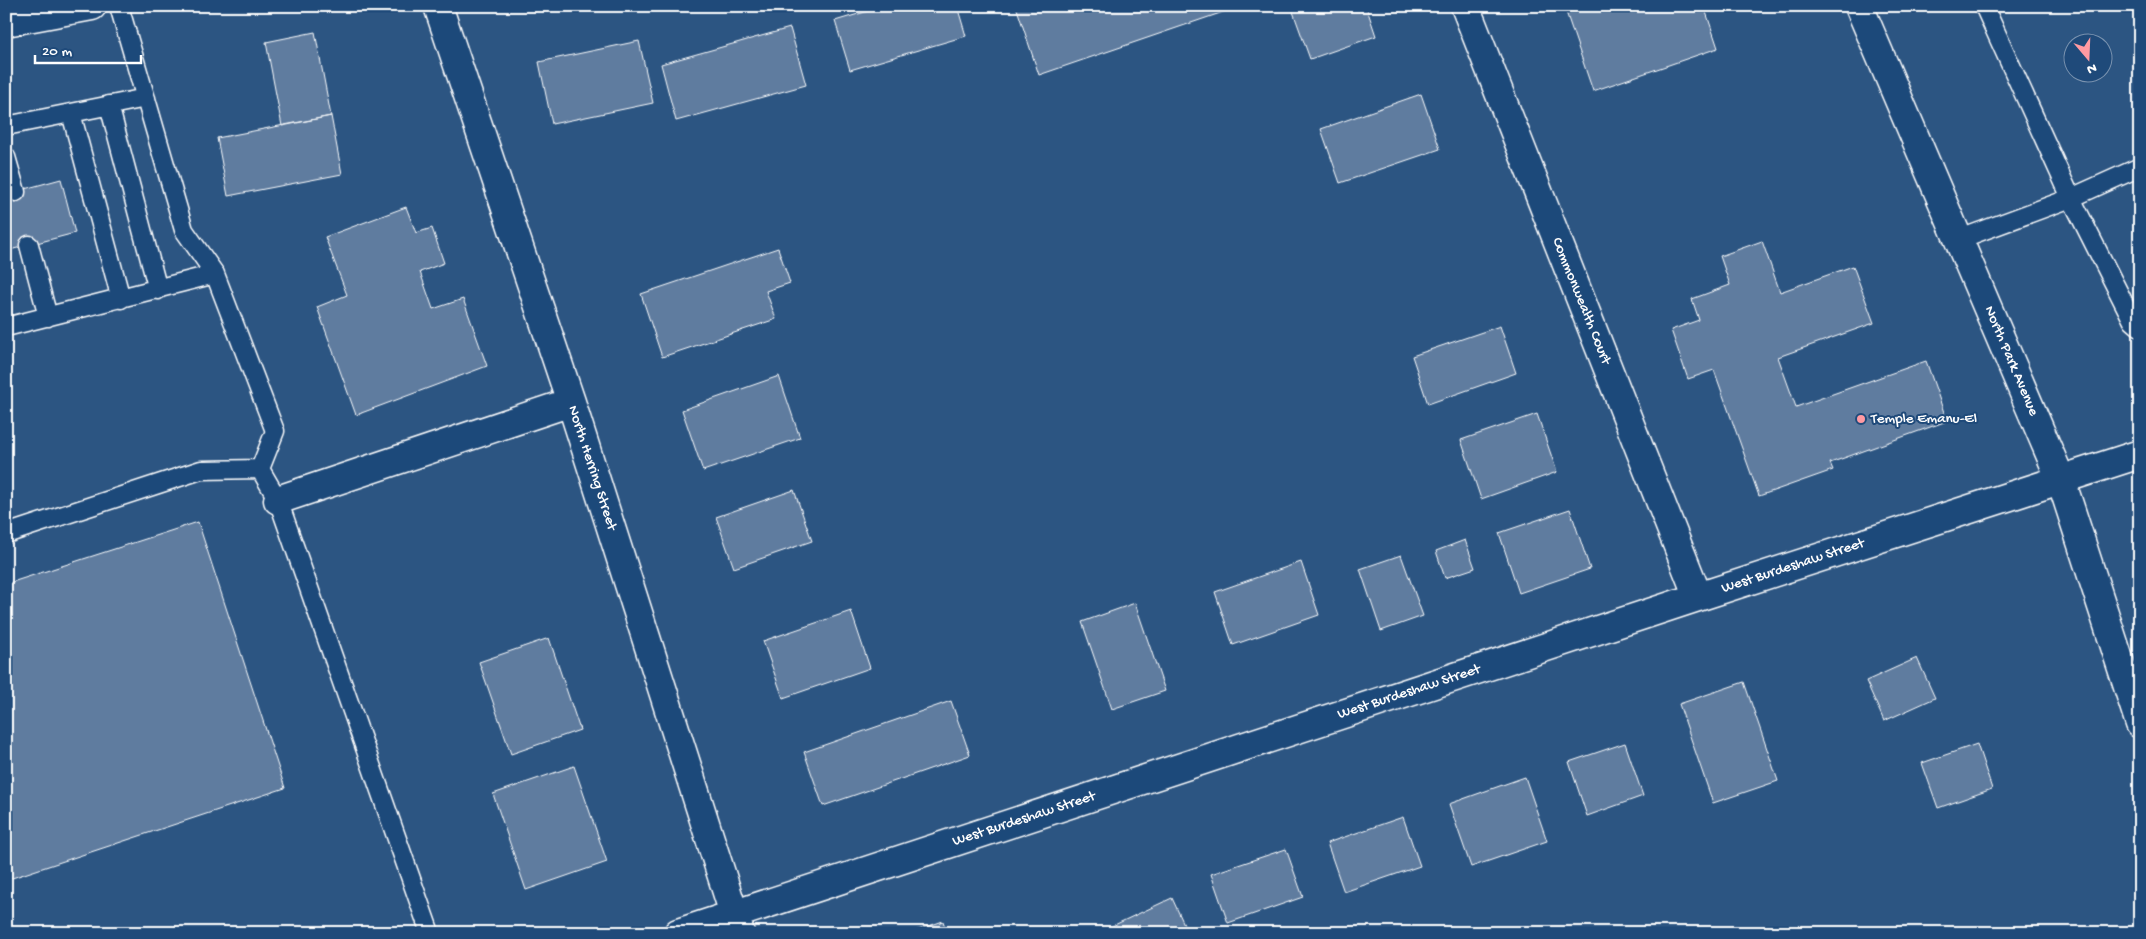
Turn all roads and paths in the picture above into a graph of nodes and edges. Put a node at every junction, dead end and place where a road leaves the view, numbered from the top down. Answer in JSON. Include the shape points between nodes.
{"nodes":[{"id":1,"x":92,"y":6,"type":"edge"},
{"id":2,"x":119,"y":6,"type":"edge"},
{"id":3,"x":438,"y":6,"type":"edge"},
{"id":4,"x":1465,"y":6,"type":"edge"},
{"id":5,"x":1859,"y":6,"type":"edge"},
{"id":6,"x":1984,"y":6,"type":"edge"},
{"id":7,"x":6,"y":22,"type":"edge"},
{"id":8,"x":146,"y":98,"type":"junction"},
{"id":9,"x":109,"y":105,"type":"junction"},
{"id":10,"x":71,"y":113,"type":"junction"},
{"id":11,"x":6,"y":126,"type":"edge"},
{"id":12,"x":6,"y":157,"type":"edge"},
{"id":13,"x":2140,"y":167,"type":"edge"},
{"id":14,"x":16,"y":192,"type":"dead end"},
{"id":15,"x":2071,"y":198,"type":"junction"},
{"id":16,"x":1960,"y":239,"type":"junction"},
{"id":17,"x":29,"y":245,"type":"dead end"},
{"id":18,"x":215,"y":274,"type":"junction"},
{"id":19,"x":158,"y":290,"type":"junction"},
{"id":20,"x":121,"y":299,"type":"junction"},
{"id":21,"x":48,"y":317,"type":"junction"},
{"id":22,"x":6,"y":327,"type":"edge"},
{"id":23,"x":2140,"y":328,"type":"edge"},
{"id":24,"x":571,"y":402,"type":"junction"},
{"id":25,"x":2140,"y":454,"type":"edge"},
{"id":26,"x":260,"y":468,"type":"junction"},
{"id":27,"x":2061,"y":480,"type":"junction"},
{"id":28,"x":278,"y":500,"type":"junction"},
{"id":29,"x":6,"y":534,"type":"edge"},
{"id":30,"x":1698,"y":597,"type":"junction"},
{"id":31,"x":2140,"y":724,"type":"edge"},
{"id":32,"x":737,"y":924,"type":"edge"},
{"id":33,"x":430,"y":933,"type":"edge"},
{"id":34,"x":678,"y":933,"type":"edge"}],
"edges":[{"from":1,"to":7,"type":"street"},
{"from":2,"to":8,"type":"lane"},
{"from":3,"to":24,"type":"street","name":"North Herring Street"},
{"from":4,"to":30,"type":"street","name":"Commonwealth Court"},
{"from":5,"to":16,"type":"street","name":"North Park Avenue"},
{"from":6,"to":15,"type":"lane"},
{"from":8,"to":9,"type":"lane"},
{"from":8,"to":18,"type":"lane","via":[[184,230]]},
{"from":9,"to":10,"type":"lane"},
{"from":9,"to":19,"type":"lane"},
{"from":10,"to":11,"type":"lane"},
{"from":10,"to":20,"type":"lane"},
{"from":12,"to":14,"type":"lane"},
{"from":13,"to":15,"type":"lane"},
{"from":15,"to":16,"type":"lane"},
{"from":15,"to":23,"type":"lane","via":[[2133,321]]},
{"from":16,"to":27,"type":"street","name":"North Park Avenue"},
{"from":17,"to":21,"type":"lane"},
{"from":18,"to":19,"type":"lane"},
{"from":18,"to":26,"type":"lane","via":[[275,431]]},
{"from":19,"to":20,"type":"lane"},
{"from":20,"to":21,"type":"lane"},
{"from":21,"to":22,"type":"lane"},
{"from":24,"to":28,"type":"street"},
{"from":24,"to":32,"type":"street","name":"North Herring Street"},
{"from":25,"to":27,"type":"street","name":"West Burdeshaw Street"},
{"from":26,"to":28,"type":"lane"},
{"from":26,"to":29,"type":"lane","via":[[201,470]]},
{"from":27,"to":30,"type":"street","name":"West Burdeshaw Street"},
{"from":27,"to":31,"type":"street","name":"North Park Avenue"},
{"from":28,"to":33,"type":"lane"},
{"from":30,"to":32,"type":"street","name":"West Burdeshaw Street"},
{"from":32,"to":34,"type":"street","name":"West Burdeshaw Street"}]}
